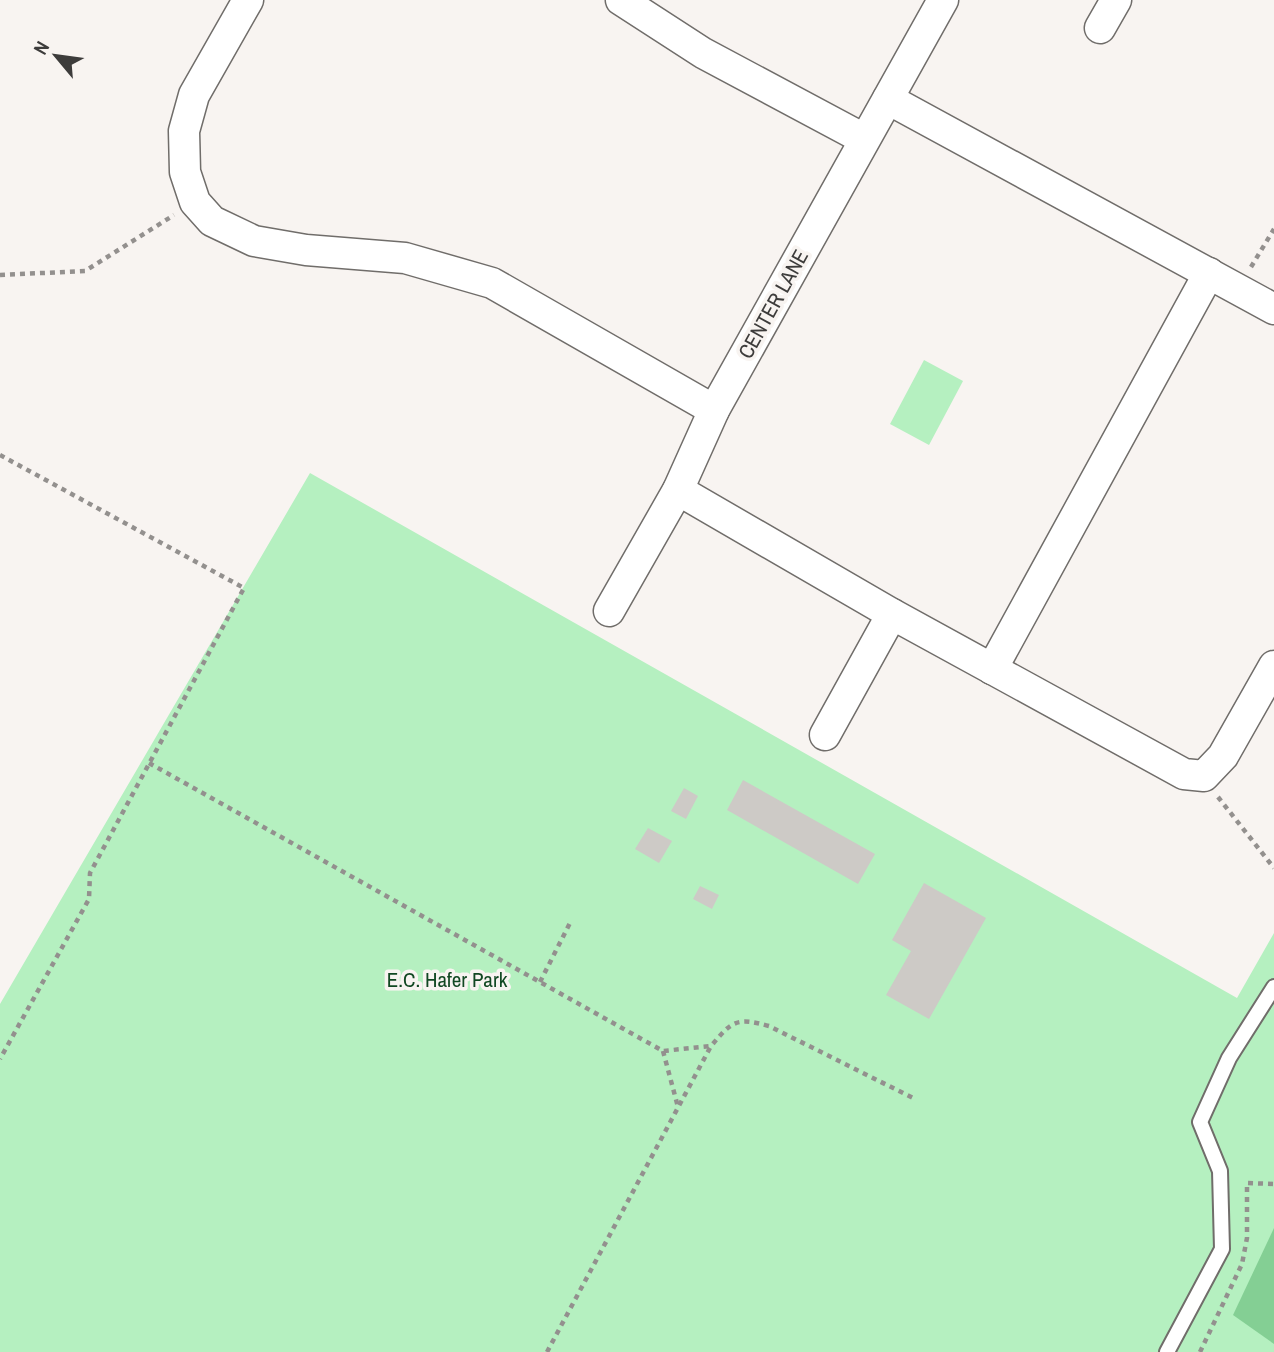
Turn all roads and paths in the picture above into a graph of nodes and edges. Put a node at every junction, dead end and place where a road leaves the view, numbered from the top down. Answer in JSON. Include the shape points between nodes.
{"nodes":[{"id":1,"x":248,"y":0,"type":"edge"},
{"id":2,"x":621,"y":0,"type":"edge"},
{"id":3,"x":943,"y":0,"type":"edge"},
{"id":4,"x":1116,"y":0,"type":"edge"},
{"id":5,"x":1100,"y":28,"type":"dead end"},
{"id":6,"x":888,"y":99,"type":"junction"},
{"id":7,"x":864,"y":139,"type":"junction"},
{"id":8,"x":195,"y":202,"type":"junction"},
{"id":9,"x":1274,"y":229,"type":"edge"},
{"id":10,"x":1209,"y":273,"type":"junction"},
{"id":11,"x":0,"y":275,"type":"edge"},
{"id":12,"x":1237,"y":289,"type":"junction"},
{"id":13,"x":1274,"y":309,"type":"edge"},
{"id":14,"x":714,"y":410,"type":"junction"},
{"id":15,"x":0,"y":455,"type":"edge"},
{"id":16,"x":678,"y":490,"type":"junction"},
{"id":17,"x":609,"y":611,"type":"dead end"},
{"id":18,"x":892,"y":614,"type":"junction"},
{"id":19,"x":1274,"y":666,"type":"edge"},
{"id":20,"x":992,"y":669,"type":"junction"},
{"id":21,"x":825,"y":735,"type":"dead end"},
{"id":22,"x":149,"y":763,"type":"junction"},
{"id":23,"x":1204,"y":776,"type":"junction"},
{"id":24,"x":1274,"y":868,"type":"edge"},
{"id":25,"x":570,"y":923,"type":"dead end"},
{"id":26,"x":540,"y":982,"type":"junction"},
{"id":27,"x":1274,"y":987,"type":"edge"},
{"id":28,"x":711,"y":1046,"type":"junction"},
{"id":29,"x":663,"y":1051,"type":"junction"},
{"id":30,"x":0,"y":1059,"type":"edge"},
{"id":31,"x":914,"y":1098,"type":"dead end"},
{"id":32,"x":678,"y":1107,"type":"junction"},
{"id":33,"x":547,"y":1352,"type":"edge"},
{"id":34,"x":1167,"y":1352,"type":"edge"}],
"edges":[{"from":1,"to":8,"type":"street","via":[[194,95],[184,131],[185,172]]},
{"from":2,"to":7,"type":"street","via":[[703,53]]},
{"from":3,"to":6,"type":"street","name":"CENTER LANE"},
{"from":4,"to":5,"type":"street"},
{"from":6,"to":7,"type":"street","name":"CENTER LANE"},
{"from":6,"to":10,"type":"street"},
{"from":7,"to":14,"type":"street","name":"CENTER LANE"},
{"from":8,"to":11,"type":"path","via":[[85,271]]},
{"from":8,"to":14,"type":"street","via":[[212,221],[254,241],[405,258],[492,283]]},
{"from":9,"to":12,"type":"path"},
{"from":10,"to":12,"type":"street"},
{"from":10,"to":20,"type":"street"},
{"from":12,"to":13,"type":"street"},
{"from":14,"to":16,"type":"street","name":"CENTER LANE"},
{"from":15,"to":22,"type":"path","via":[[244,588]]},
{"from":16,"to":17,"type":"street","name":"CENTER LANE"},
{"from":16,"to":18,"type":"street"},
{"from":18,"to":20,"type":"street"},
{"from":18,"to":21,"type":"street"},
{"from":19,"to":23,"type":"street","via":[[1223,756]]},
{"from":20,"to":23,"type":"street","via":[[1184,774]]},
{"from":22,"to":26,"type":"path"},
{"from":22,"to":30,"type":"path","via":[[89,873],[89,899]]},
{"from":23,"to":24,"type":"path","via":[[1229,815]]},
{"from":25,"to":26,"type":"path"},
{"from":26,"to":29,"type":"path"},
{"from":27,"to":34,"type":"lane","via":[[1229,1058],[1200,1122],[1220,1171],[1223,1249]]},
{"from":28,"to":29,"type":"path"},
{"from":28,"to":31,"type":"path","via":[[729,1024],[748,1020]]},
{"from":28,"to":32,"type":"path"},
{"from":29,"to":32,"type":"path"},
{"from":32,"to":33,"type":"path"}]}
